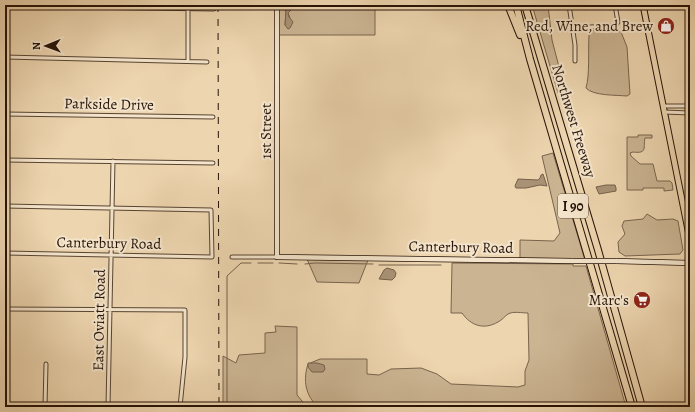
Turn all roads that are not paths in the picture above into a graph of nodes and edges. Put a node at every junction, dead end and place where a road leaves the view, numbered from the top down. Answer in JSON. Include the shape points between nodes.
{"nodes":[{"id":1,"x":277,"y":5,"type":"edge"},
{"id":2,"x":508,"y":5,"type":"edge"},
{"id":3,"x":516,"y":5,"type":"edge"},
{"id":4,"x":525,"y":5,"type":"edge"},
{"id":5,"x":569,"y":5,"type":"edge"},
{"id":6,"x":615,"y":5,"type":"edge"},
{"id":7,"x":620,"y":5,"type":"edge"},
{"id":8,"x":643,"y":5,"type":"edge"},
{"id":9,"x":5,"y":6,"type":"edge"},
{"id":10,"x":188,"y":7,"type":"edge"},
{"id":11,"x":214,"y":9,"type":"dead end"},
{"id":12,"x":572,"y":31,"type":"junction"},
{"id":13,"x":5,"y":58,"type":"edge"},
{"id":14,"x":530,"y":59,"type":"junction"},
{"id":15,"x":575,"y":60,"type":"dead end"},
{"id":16,"x":188,"y":61,"type":"junction"},
{"id":17,"x":207,"y":62,"type":"dead end"},
{"id":18,"x":663,"y":106,"type":"junction"},
{"id":19,"x":690,"y":106,"type":"edge"},
{"id":20,"x":664,"y":112,"type":"junction"},
{"id":21,"x":690,"y":113,"type":"edge"},
{"id":22,"x":5,"y":114,"type":"edge"},
{"id":23,"x":213,"y":117,"type":"dead end"},
{"id":24,"x":5,"y":160,"type":"edge"},
{"id":25,"x":113,"y":161,"type":"junction"},
{"id":26,"x":213,"y":163,"type":"dead end"},
{"id":27,"x":5,"y":206,"type":"edge"},
{"id":28,"x":113,"y":208,"type":"junction"},
{"id":29,"x":690,"y":240,"type":"edge"},
{"id":30,"x":5,"y":253,"type":"edge"},
{"id":31,"x":112,"y":255,"type":"junction"},
{"id":32,"x":232,"y":257,"type":"dead end"},
{"id":33,"x":278,"y":257,"type":"junction"},
{"id":34,"x":690,"y":263,"type":"edge"},
{"id":35,"x":5,"y":309,"type":"edge"},
{"id":36,"x":110,"y":310,"type":"junction"},
{"id":37,"x":46,"y":364,"type":"dead end"},
{"id":38,"x":45,"y":407,"type":"edge"},
{"id":39,"x":108,"y":407,"type":"edge"},
{"id":40,"x":180,"y":407,"type":"edge"},
{"id":41,"x":632,"y":407,"type":"edge"},
{"id":42,"x":642,"y":407,"type":"edge"}],
"edges":[{"from":1,"to":33,"type":"street","name":"1st Street"},
{"from":2,"to":14,"type":"highway"},
{"from":3,"to":14,"type":"highway","name":"Northwest Freeway","number":"I 90"},
{"from":4,"to":42,"type":"highway","name":"Northwest Freeway","number":"I 90"},
{"from":5,"to":12,"type":"street"},
{"from":6,"to":7,"type":"street"},
{"from":6,"to":12,"type":"street","via":[[618,22],[615,26]]},
{"from":8,"to":18,"type":"main road"},
{"from":9,"to":10,"type":"street"},
{"from":10,"to":11,"type":"street"},
{"from":10,"to":16,"type":"street"},
{"from":12,"to":15,"type":"street"},
{"from":13,"to":16,"type":"street"},
{"from":14,"to":41,"type":"highway","name":"Northwest Freeway","number":"I 90"},
{"from":16,"to":17,"type":"street"},
{"from":18,"to":19,"type":"street"},
{"from":18,"to":20,"type":"main road"},
{"from":20,"to":21,"type":"street"},
{"from":20,"to":29,"type":"main road"},
{"from":22,"to":23,"type":"street","name":"Parkside Drive"},
{"from":24,"to":25,"type":"street"},
{"from":25,"to":26,"type":"street"},
{"from":25,"to":28,"type":"street","name":"East Oviatt Road"},
{"from":27,"to":28,"type":"street"},
{"from":28,"to":31,"type":"street","name":"East Oviatt Road"},
{"from":28,"to":31,"type":"street","name":"Canterbury Road","via":[[211,210],[212,257]]},
{"from":30,"to":31,"type":"street","name":"Canterbury Road"},
{"from":31,"to":36,"type":"street","name":"East Oviatt Road"},
{"from":32,"to":33,"type":"street","name":"Canterbury Road"},
{"from":33,"to":34,"type":"street","name":"Canterbury Road","bridge":true},
{"from":35,"to":36,"type":"street"},
{"from":36,"to":39,"type":"street","name":"East Oviatt Road"},
{"from":36,"to":40,"type":"street","via":[[185,310],[185,357]]},
{"from":37,"to":38,"type":"street"}]}
